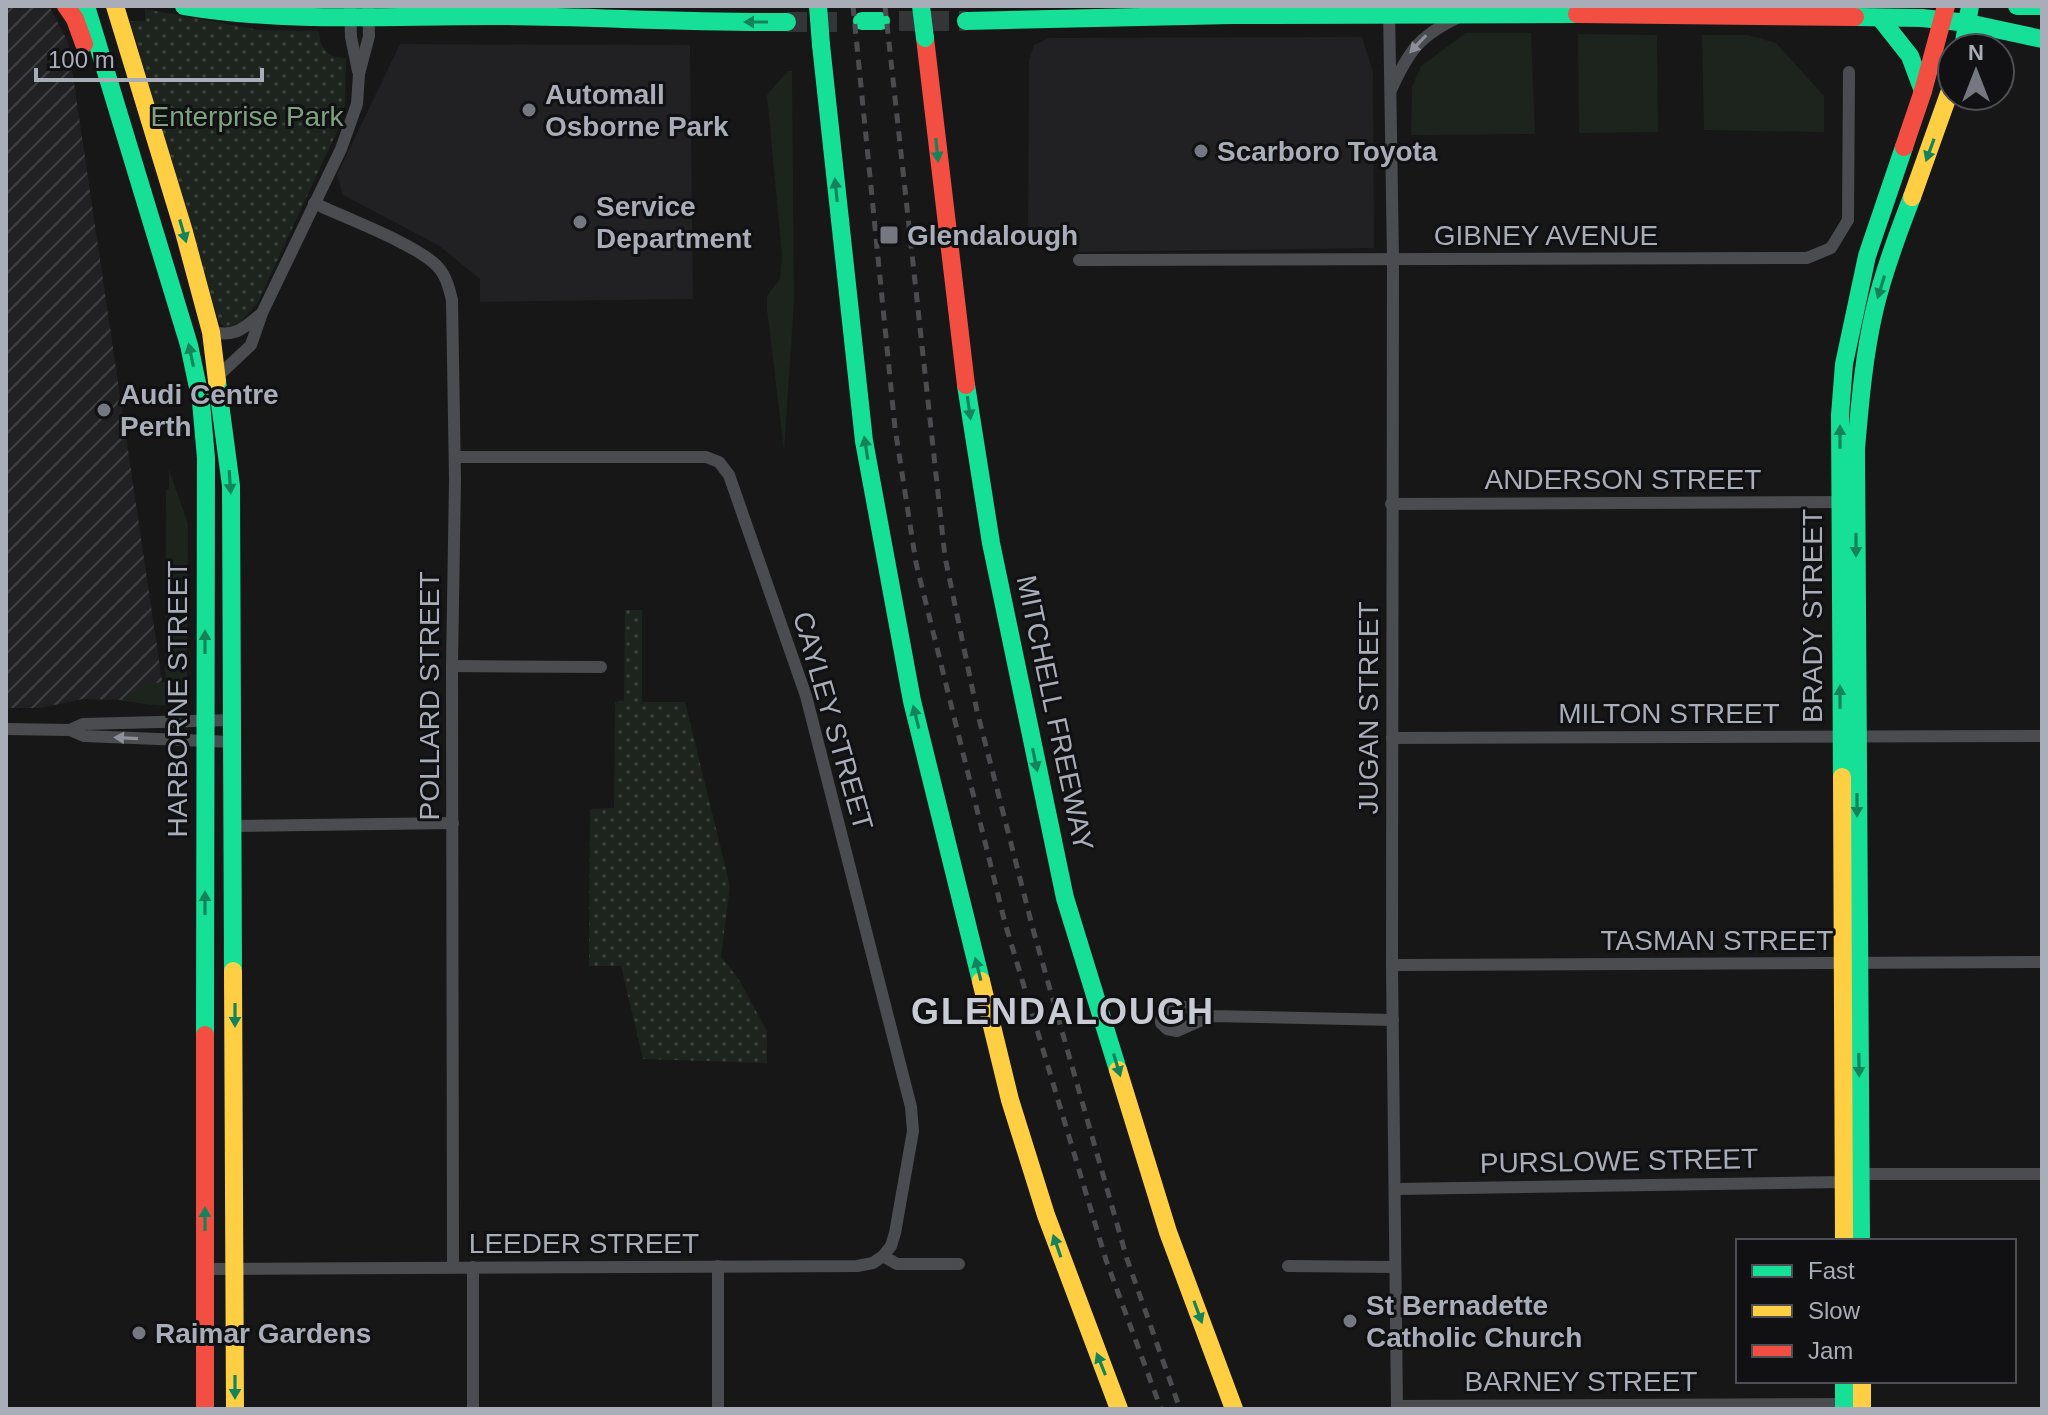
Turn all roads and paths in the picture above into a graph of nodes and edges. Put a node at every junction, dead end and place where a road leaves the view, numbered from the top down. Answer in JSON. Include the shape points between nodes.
{"nodes":[{"id":1,"x":66,"y":6,"type":"edge"},
{"id":2,"x":86,"y":6,"type":"edge"},
{"id":3,"x":115,"y":6,"type":"edge"},
{"id":4,"x":184,"y":6,"type":"edge"},
{"id":5,"x":818,"y":6,"type":"edge"},
{"id":6,"x":921,"y":6,"type":"edge"},
{"id":7,"x":2017,"y":6,"type":"edge"},
{"id":8,"x":2042,"y":6,"type":"edge"},
{"id":9,"x":1389,"y":10,"type":"edge"},
{"id":10,"x":1677,"y":11,"type":"edge"},
{"id":11,"x":359,"y":12,"type":"edge"},
{"id":12,"x":1944,"y":12,"type":"edge"},
{"id":13,"x":1467,"y":13,"type":"junction"},
{"id":14,"x":1969,"y":14,"type":"edge"},
{"id":15,"x":1880,"y":18,"type":"junction"},
{"id":16,"x":891,"y":21,"type":"tunnel mouth"},
{"id":17,"x":966,"y":21,"type":"tunnel mouth"},
{"id":18,"x":787,"y":22,"type":"tunnel mouth"},
{"id":19,"x":851,"y":22,"type":"tunnel mouth"},
{"id":20,"x":2042,"y":39,"type":"edge"},
{"id":21,"x":104,"y":69,"type":"junction"},
{"id":22,"x":1849,"y":72,"type":"dead end"},
{"id":23,"x":359,"y":74,"type":"junction"},
{"id":24,"x":1923,"y":91,"type":"junction"},
{"id":25,"x":1389,"y":94,"type":"junction"},
{"id":26,"x":1942,"y":112,"type":"edge"},
{"id":27,"x":314,"y":203,"type":"junction"},
{"id":28,"x":1393,"y":259,"type":"junction"},
{"id":29,"x":1079,"y":260,"type":"dead end"},
{"id":30,"x":262,"y":313,"type":"junction"},
{"id":31,"x":211,"y":332,"type":"junction"},
{"id":32,"x":218,"y":376,"type":"junction"},
{"id":33,"x":455,"y":457,"type":"junction"},
{"id":34,"x":1848,"y":502,"type":"junction"},
{"id":35,"x":1391,"y":504,"type":"junction"},
{"id":36,"x":452,"y":666,"type":"junction"},
{"id":37,"x":601,"y":667,"type":"dead end"},
{"id":38,"x":205,"y":720,"type":"junction"},
{"id":39,"x":233,"y":720,"type":"junction"},
{"id":40,"x":6,"y":729,"type":"edge"},
{"id":41,"x":70,"y":730,"type":"junction"},
{"id":42,"x":1848,"y":736,"type":"junction"},
{"id":43,"x":2042,"y":736,"type":"edge"},
{"id":44,"x":1392,"y":738,"type":"junction"},
{"id":45,"x":205,"y":741,"type":"junction"},
{"id":46,"x":232,"y":742,"type":"junction"},
{"id":47,"x":453,"y":823,"type":"junction"},
{"id":48,"x":232,"y":826,"type":"junction"},
{"id":49,"x":235,"y":954,"type":"junction"},
{"id":50,"x":205,"y":955,"type":"junction"},
{"id":51,"x":2042,"y":962,"type":"edge"},
{"id":52,"x":1849,"y":964,"type":"junction"},
{"id":53,"x":1392,"y":965,"type":"junction"},
{"id":54,"x":1211,"y":1016,"type":"dead end"},
{"id":55,"x":1393,"y":1020,"type":"junction"},
{"id":56,"x":2042,"y":1174,"type":"edge"},
{"id":57,"x":1852,"y":1178,"type":"junction"},
{"id":58,"x":1396,"y":1189,"type":"junction"},
{"id":59,"x":1844,"y":1239,"type":"edge"},
{"id":60,"x":1861,"y":1239,"type":"edge"},
{"id":61,"x":883,"y":1256,"type":"junction"},
{"id":62,"x":959,"y":1264,"type":"dead end"},
{"id":63,"x":718,"y":1266,"type":"junction"},
{"id":64,"x":1288,"y":1266,"type":"dead end"},
{"id":65,"x":453,"y":1267,"type":"junction"},
{"id":66,"x":473,"y":1267,"type":"junction"},
{"id":67,"x":1395,"y":1267,"type":"junction"},
{"id":68,"x":235,"y":1268,"type":"junction"},
{"id":69,"x":205,"y":1269,"type":"junction"},
{"id":70,"x":1845,"y":1383,"type":"edge"},
{"id":71,"x":1861,"y":1383,"type":"edge"},
{"id":72,"x":1853,"y":1406,"type":"edge"},
{"id":73,"x":1397,"y":1408,"type":"edge"},
{"id":74,"x":205,"y":1409,"type":"edge"},
{"id":75,"x":235,"y":1409,"type":"edge"},
{"id":76,"x":473,"y":1409,"type":"edge"},
{"id":77,"x":718,"y":1409,"type":"edge"},
{"id":78,"x":1119,"y":1409,"type":"edge"},
{"id":79,"x":1234,"y":1409,"type":"edge"}],
"edges":[{"from":1,"to":21,"type":"main road","via":[[88,53]]},
{"from":2,"to":21,"type":"main road","name":"HARBORNE STREET"},
{"from":3,"to":31,"type":"main road","name":"HARBORNE STREET","one_way":true},
{"from":4,"to":11,"type":"main road","via":[[264,17]]},
{"from":78,"to":5,"type":"main road","one_way":true,"bridge":true,"via":[[1051,1230],[1010,1100],[912,701],[864,441]]},
{"from":6,"to":79,"type":"main road","name":"MITCHELL FREEWAY","one_way":true,"bridge":true,"via":[[956,316],[988,529],[1065,898],[1168,1232]]},
{"from":7,"to":8,"type":"main road"},
{"from":9,"to":13,"type":"main road"},
{"from":9,"to":17,"type":"main road"},
{"from":9,"to":25,"type":"street","name":"JUGAN STREET"},
{"from":10,"to":13,"type":"main road"},
{"from":10,"to":15,"type":"main road"},
{"from":18,"to":11,"type":"main road","one_way":true},
{"from":11,"to":23,"type":"street","via":[[351,37]]},
{"from":11,"to":23,"type":"street","via":[[369,36]]},
{"from":12,"to":14,"type":"main road"},
{"from":12,"to":15,"type":"main road"},
{"from":12,"to":24,"type":"main road","name":"BRADY STREET"},
{"from":13,"to":25,"type":"street","one_way":true,"via":[[1418,42]]},
{"from":14,"to":20,"type":"main road"},
{"from":15,"to":24,"type":"main road","via":[[1910,56]]},
{"from":16,"to":19,"type":"main road"},
{"from":38,"to":21,"type":"main road","name":"HARBORNE STREET","one_way":true,"via":[[206,458],[201,402],[189,345]]},
{"from":22,"to":28,"type":"street","name":"GIBNEY AVENUE","via":[[1848,220],[1831,248],[1807,258]]},
{"from":23,"to":27,"type":"street","via":[[350,127]]},
{"from":34,"to":24,"type":"main road","name":"BRADY STREET","one_way":true,"via":[[1840,415],[1854,307]]},
{"from":25,"to":28,"type":"street","name":"JUGAN STREET"},
{"from":26,"to":34,"type":"main road","name":"BRADY STREET","one_way":true,"via":[[1872,324]]},
{"from":27,"to":30,"type":"street"},
{"from":27,"to":33,"type":"street","name":"POLLARD STREET","via":[[421,253],[444,276],[453,315]]},
{"from":28,"to":29,"type":"street","name":"GIBNEY AVENUE"},
{"from":28,"to":35,"type":"street","name":"JUGAN STREET"},
{"from":30,"to":31,"type":"street","via":[[228,335]]},
{"from":30,"to":32,"type":"street","via":[[251,345]]},
{"from":31,"to":32,"type":"main road","name":"HARBORNE STREET"},
{"from":32,"to":39,"type":"main road","name":"HARBORNE STREET","one_way":true,"via":[[231,486]]},
{"from":33,"to":36,"type":"street","name":"POLLARD STREET"},
{"from":33,"to":61,"type":"street","name":"CAYLEY STREET","via":[[706,457],[719,462],[729,475],[806,696],[911,1107],[913,1131],[895,1233]]},
{"from":34,"to":35,"type":"street","name":"ANDERSON STREET"},
{"from":34,"to":42,"type":"main road","name":"BRADY STREET"},
{"from":35,"to":44,"type":"street","name":"JUGAN STREET"},
{"from":36,"to":37,"type":"street"},
{"from":36,"to":47,"type":"street","name":"POLLARD STREET"},
{"from":38,"to":39,"type":"street"},
{"from":38,"to":41,"type":"street","via":[[83,724]]},
{"from":38,"to":45,"type":"main road","name":"HARBORNE STREET"},
{"from":39,"to":46,"type":"main road","name":"HARBORNE STREET"},
{"from":40,"to":41,"type":"street"},
{"from":45,"to":41,"type":"street","one_way":true,"via":[[84,736]]},
{"from":42,"to":43,"type":"street","name":"MILTON STREET"},
{"from":42,"to":44,"type":"street","name":"MILTON STREET"},
{"from":42,"to":52,"type":"main road","name":"BRADY STREET"},
{"from":44,"to":53,"type":"street","name":"JUGAN STREET"},
{"from":45,"to":46,"type":"street"},
{"from":50,"to":45,"type":"main road","name":"HARBORNE STREET","one_way":true},
{"from":46,"to":48,"type":"main road","name":"HARBORNE STREET"},
{"from":47,"to":48,"type":"street"},
{"from":47,"to":65,"type":"street","name":"POLLARD STREET"},
{"from":48,"to":49,"type":"main road","name":"HARBORNE STREET"},
{"from":49,"to":50,"type":"main road"},
{"from":49,"to":68,"type":"main road","name":"HARBORNE STREET","one_way":true},
{"from":69,"to":50,"type":"main road","name":"HARBORNE STREET","one_way":true},
{"from":51,"to":52,"type":"street","name":"TASMAN STREET"},
{"from":52,"to":53,"type":"street","name":"TASMAN STREET"},
{"from":52,"to":57,"type":"main road","name":"BRADY STREET"},
{"from":53,"to":55,"type":"street","name":"JUGAN STREET"},
{"from":54,"to":55,"type":"street"},
{"from":55,"to":58,"type":"street","name":"JUGAN STREET"},
{"from":56,"to":57,"type":"street","name":"PURSLOWE STREET"},
{"from":57,"to":58,"type":"street","name":"PURSLOWE STREET"},
{"from":57,"to":59,"type":"main road","name":"BRADY STREET"},
{"from":57,"to":60,"type":"main road","name":"BRADY STREET"},
{"from":58,"to":67,"type":"street","name":"JUGAN STREET"},
{"from":61,"to":62,"type":"street","name":"LEEDER STREET","via":[[897,1264]]},
{"from":61,"to":63,"type":"street","name":"LEEDER STREET","via":[[857,1266]]},
{"from":63,"to":66,"type":"street","name":"LEEDER STREET"},
{"from":63,"to":77,"type":"street"},
{"from":64,"to":67,"type":"street"},
{"from":65,"to":66,"type":"street","name":"LEEDER STREET"},
{"from":65,"to":68,"type":"street","name":"LEEDER STREET"},
{"from":66,"to":76,"type":"street"},
{"from":67,"to":73,"type":"street","name":"JUGAN STREET"},
{"from":68,"to":69,"type":"street","name":"LEEDER STREET"},
{"from":68,"to":75,"type":"main road","name":"HARBORNE STREET","one_way":true},
{"from":69,"to":74,"type":"main road","name":"HARBORNE STREET"},
{"from":70,"to":72,"type":"main road"},
{"from":71,"to":72,"type":"main road"},
{"from":72,"to":73,"type":"street","name":"BARNEY STREET"}]}
